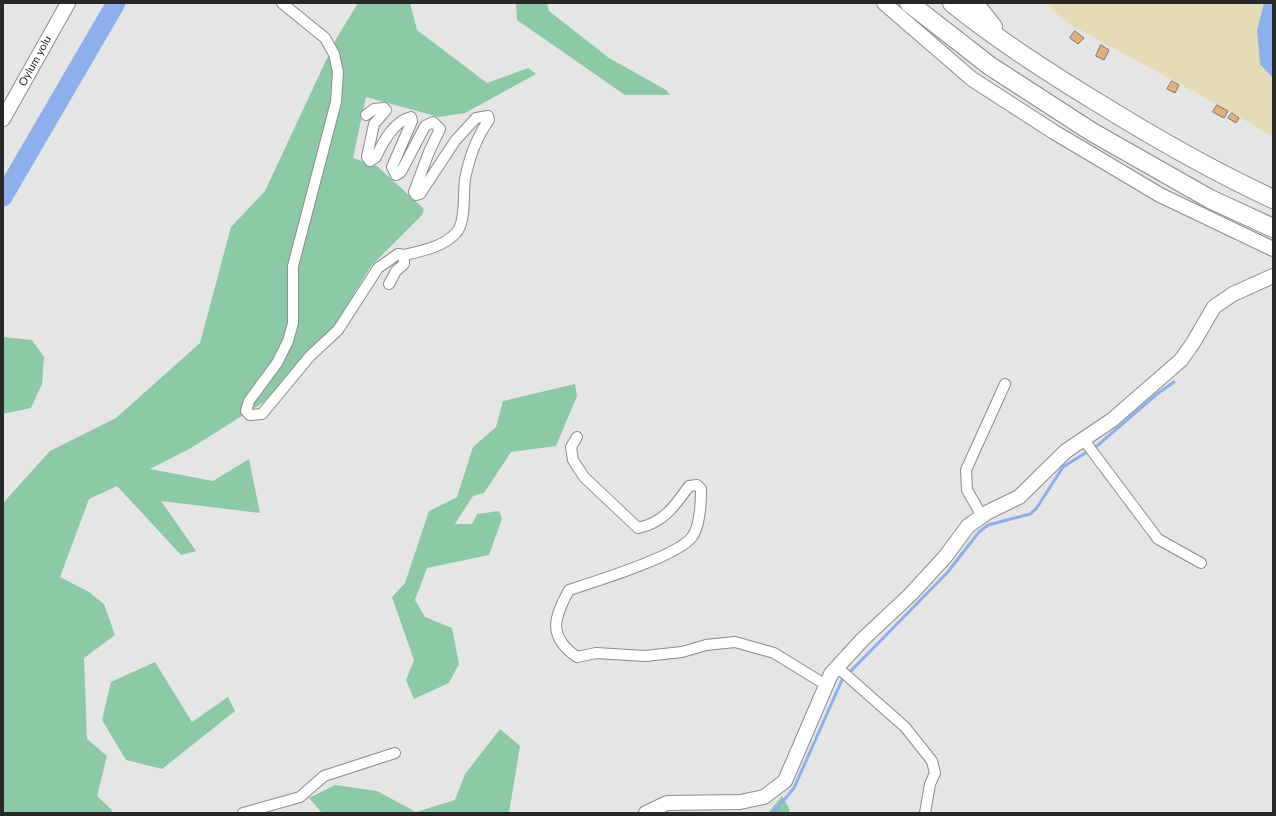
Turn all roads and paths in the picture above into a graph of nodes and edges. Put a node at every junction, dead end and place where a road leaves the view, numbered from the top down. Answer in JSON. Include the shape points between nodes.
{"nodes":[{"id":1,"x":68,"y":3,"type":"edge"},
{"id":2,"x":282,"y":3,"type":"edge"},
{"id":3,"x":884,"y":3,"type":"edge"},
{"id":4,"x":909,"y":3,"type":"edge"},
{"id":5,"x":952,"y":3,"type":"edge"},
{"id":6,"x":974,"y":3,"type":"edge"},
{"id":7,"x":1005,"y":44,"type":"junction"},
{"id":8,"x":366,"y":115,"type":"dead end"},
{"id":9,"x":3,"y":119,"type":"edge"},
{"id":10,"x":1273,"y":199,"type":"edge"},
{"id":11,"x":1273,"y":228,"type":"edge"},
{"id":12,"x":1273,"y":249,"type":"edge"},
{"id":13,"x":404,"y":255,"type":"junction"},
{"id":14,"x":1273,"y":276,"type":"edge"},
{"id":15,"x":389,"y":284,"type":"dead end"},
{"id":16,"x":1005,"y":384,"type":"dead end"},
{"id":17,"x":577,"y":437,"type":"dead end"},
{"id":18,"x":1083,"y":439,"type":"junction"},
{"id":19,"x":982,"y":516,"type":"junction"},
{"id":20,"x":1201,"y":563,"type":"dead end"},
{"id":21,"x":837,"y":667,"type":"junction"},
{"id":22,"x":826,"y":685,"type":"junction"},
{"id":23,"x":395,"y":753,"type":"dead end"},
{"id":24,"x":243,"y":813,"type":"edge"},
{"id":25,"x":646,"y":813,"type":"edge"},
{"id":26,"x":925,"y":813,"type":"edge"}],
"edges":[{"from":1,"to":9,"type":"street","name":"Oylum yolu"},
{"from":2,"to":13,"type":"street","via":[[325,38],[334,54],[338,72],[336,102],[293,266],[292,323],[288,340],[277,363],[249,401],[246,411],[250,415],[262,414],[310,356],[338,330],[378,268],[398,254]]},
{"from":3,"to":12,"type":"street","via":[[972,79],[1054,132],[1160,195]]},
{"from":4,"to":11,"type":"highway","via":[[990,66],[1092,132],[1210,199]]},
{"from":5,"to":7,"type":"highway"},
{"from":6,"to":7,"type":"highway"},
{"from":7,"to":10,"type":"highway","via":[[1191,159]]},
{"from":8,"to":13,"type":"street","via":[[374,109],[386,110],[374,124],[367,157],[370,160],[376,157],[384,138],[412,117],[392,167],[396,175],[401,172],[425,126],[434,122],[440,129],[414,192],[416,195],[420,194],[455,140],[470,124],[476,118],[488,116],[490,120],[480,133],[465,179],[462,217],[457,232],[431,250]]},
{"from":13,"to":15,"type":"street","via":[[404,264],[396,271]]},
{"from":14,"to":18,"type":"street","via":[[1233,294],[1214,307],[1194,343],[1181,360],[1112,420]]},
{"from":16,"to":19,"type":"street","via":[[966,470],[967,490]]},
{"from":17,"to":22,"type":"street","via":[[571,447],[573,460],[584,477],[638,528],[651,526],[674,508],[688,486],[697,485],[701,489],[701,508],[693,536],[683,544],[660,557],[569,590],[558,612],[557,625],[557,636],[567,650],[577,657],[596,653],[645,656],[735,642],[774,653]]},
{"from":18,"to":19,"type":"street","via":[[1066,451],[1019,497]]},
{"from":18,"to":20,"type":"street","via":[[1158,539]]},
{"from":19,"to":21,"type":"street","via":[[968,526],[945,557],[910,595]]},
{"from":21,"to":22,"type":"street"},
{"from":21,"to":26,"type":"street","via":[[905,727],[932,761],[935,773],[930,784]]},
{"from":22,"to":25,"type":"street","via":[[785,781],[764,797],[740,802],[667,803]]},
{"from":23,"to":24,"type":"street","via":[[324,776],[300,797]]}]}
